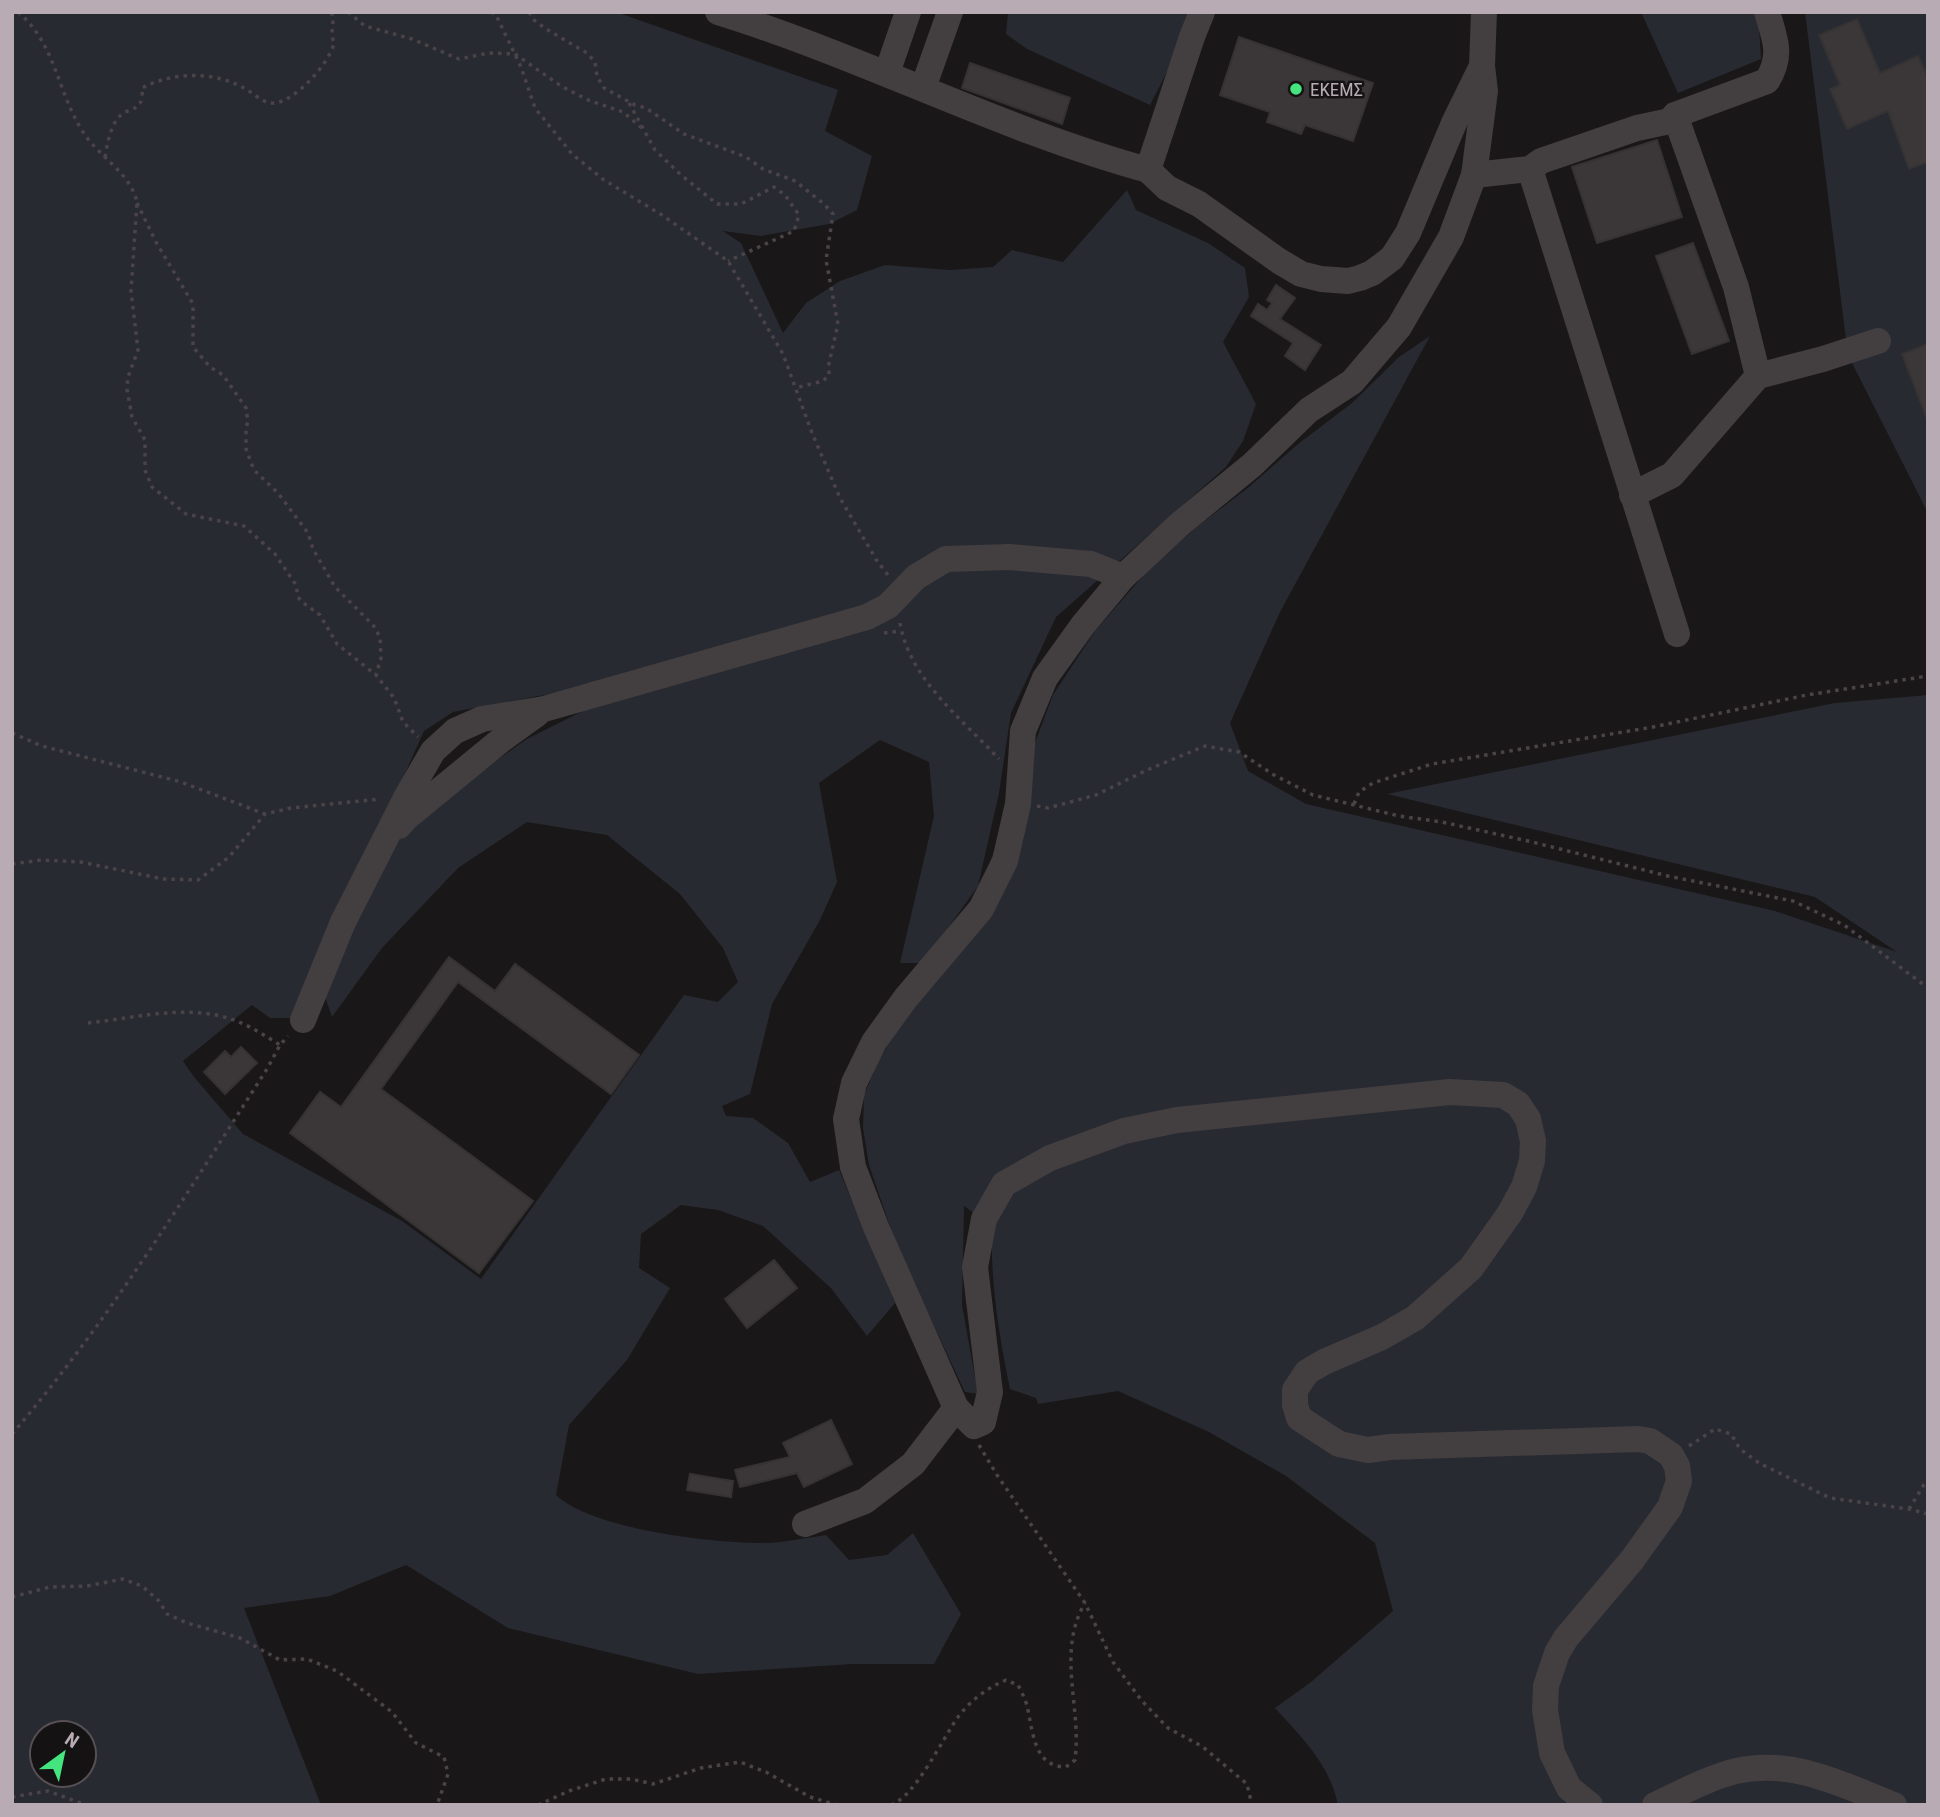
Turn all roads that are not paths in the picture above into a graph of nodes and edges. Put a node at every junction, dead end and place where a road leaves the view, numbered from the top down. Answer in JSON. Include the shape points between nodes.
{"nodes":[{"id":1,"x":718,"y":12,"type":"edge"},
{"id":2,"x":908,"y":12,"type":"edge"},
{"id":3,"x":950,"y":12,"type":"edge"},
{"id":4,"x":1202,"y":12,"type":"edge"},
{"id":5,"x":1484,"y":12,"type":"edge"},
{"id":6,"x":1767,"y":12,"type":"edge"},
{"id":7,"x":1482,"y":66,"type":"junction"},
{"id":8,"x":887,"y":73,"type":"junction"},
{"id":9,"x":923,"y":88,"type":"junction"},
{"id":10,"x":1675,"y":116,"type":"junction"},
{"id":11,"x":1530,"y":169,"type":"junction"},
{"id":12,"x":1474,"y":175,"type":"junction"},
{"id":13,"x":1163,"y":177,"type":"junction"},
{"id":14,"x":1878,"y":341,"type":"dead end"},
{"id":15,"x":1758,"y":376,"type":"junction"},
{"id":16,"x":1632,"y":495,"type":"junction"},
{"id":17,"x":1124,"y":577,"type":"junction"},
{"id":18,"x":1677,"y":634,"type":"dead end"},
{"id":19,"x":544,"y":709,"type":"junction"},
{"id":20,"x":382,"y":847,"type":"junction"},
{"id":21,"x":303,"y":1020,"type":"road end"},
{"id":22,"x":965,"y":1417,"type":"junction"},
{"id":23,"x":805,"y":1524,"type":"dead end"},
{"id":24,"x":1590,"y":1805,"type":"edge"},
{"id":25,"x":1655,"y":1805,"type":"edge"},
{"id":26,"x":1894,"y":1805,"type":"edge"}],
"edges":[{"from":1,"to":8,"type":"street"},
{"from":2,"to":8,"type":"street"},
{"from":3,"to":9,"type":"street"},
{"from":4,"to":13,"type":"street","via":[[1187,50]]},
{"from":5,"to":7,"type":"street"},
{"from":6,"to":10,"type":"street","via":[[1778,48],[1767,81]]},
{"from":7,"to":12,"type":"street","via":[[1485,91]]},
{"from":7,"to":13,"type":"street","via":[[1462,79],[1387,242],[1356,265],[1304,267],[1220,199]]},
{"from":8,"to":9,"type":"street"},
{"from":9,"to":13,"type":"street"},
{"from":10,"to":11,"type":"street","via":[[1541,161]]},
{"from":10,"to":15,"type":"street","via":[[1735,287]]},
{"from":11,"to":12,"type":"street"},
{"from":11,"to":16,"type":"street"},
{"from":12,"to":17,"type":"street","via":[[1451,237],[1399,327],[1352,382],[1309,410]]},
{"from":14,"to":15,"type":"street"},
{"from":15,"to":16,"type":"street","via":[[1672,475]]},
{"from":16,"to":18,"type":"street"},
{"from":17,"to":19,"type":"street","via":[[1091,564],[1009,557],[946,559],[916,577],[888,606],[867,617]]},
{"from":17,"to":22,"type":"street","via":[[1045,678],[1023,730],[1018,804],[1005,861],[981,909],[874,1042],[854,1083],[846,1119],[853,1167],[876,1227]]},
{"from":19,"to":20,"type":"street","via":[[406,818]]},
{"from":19,"to":20,"type":"street","via":[[482,719],[455,731],[433,751]]},
{"from":20,"to":21,"type":"street","via":[[343,922]]},
{"from":22,"to":23,"type":"street","via":[[865,1501]]},
{"from":22,"to":24,"type":"street","via":[[983,1422],[990,1392],[975,1267],[984,1219],[1004,1184],[1050,1158],[1124,1131],[1177,1120],[1450,1092],[1503,1095],[1518,1104],[1534,1141],[1532,1161],[1510,1213],[1471,1268],[1404,1324],[1307,1372],[1295,1390],[1295,1405],[1300,1418],[1339,1444],[1368,1450],[1608,1438],[1650,1441],[1671,1455],[1679,1481],[1670,1507],[1566,1639],[1546,1686],[1552,1753],[1569,1788]]},
{"from":25,"to":26,"type":"street","via":[[1735,1772],[1761,1768],[1813,1773]]}]}
